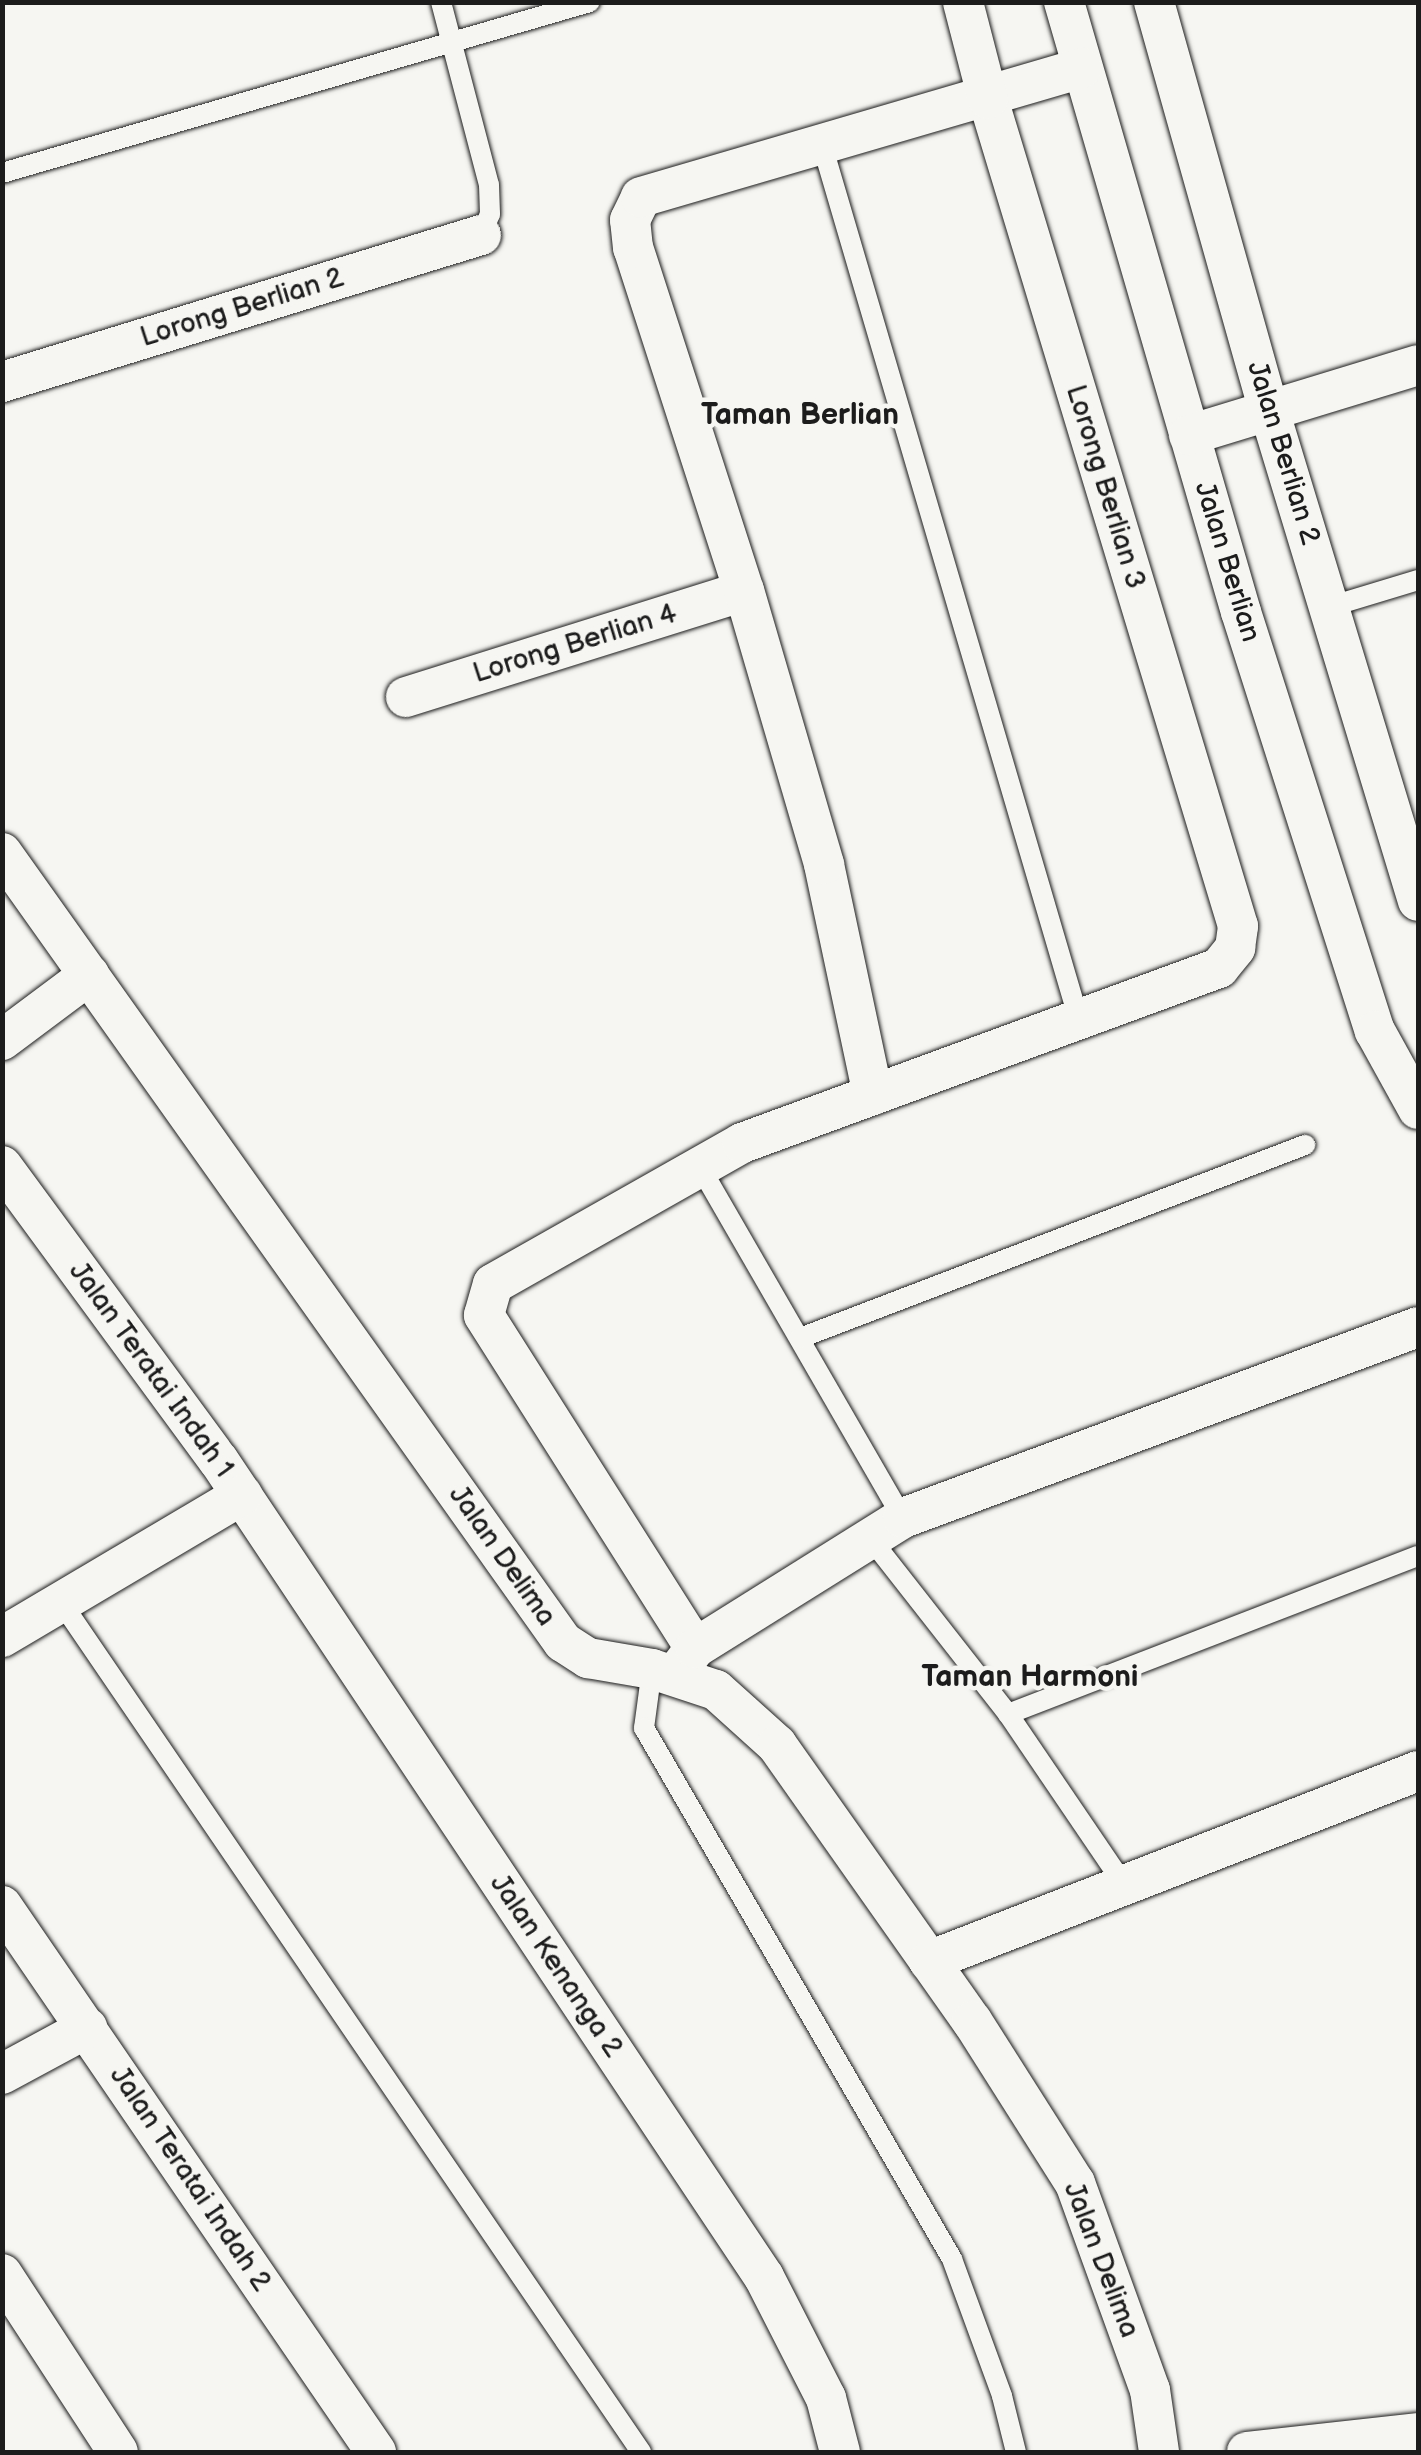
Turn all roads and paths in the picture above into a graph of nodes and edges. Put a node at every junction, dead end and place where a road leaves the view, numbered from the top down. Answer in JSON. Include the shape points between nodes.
{"nodes":[{"id":1,"x":442,"y":2,"type":"edge"},
{"id":2,"x":590,"y":2,"type":"edge"},
{"id":3,"x":963,"y":2,"type":"edge"},
{"id":4,"x":1064,"y":2,"type":"edge"},
{"id":5,"x":1154,"y":2,"type":"edge"},
{"id":6,"x":453,"y":42,"type":"junction"},
{"id":7,"x":1082,"y":68,"type":"junction"},
{"id":8,"x":988,"y":99,"type":"junction"},
{"id":9,"x":823,"y":148,"type":"junction"},
{"id":10,"x":2,"y":173,"type":"edge"},
{"id":11,"x":480,"y":234,"type":"joint"},
{"id":12,"x":1418,"y":365,"type":"edge"},
{"id":13,"x":2,"y":382,"type":"edge"},
{"id":14,"x":1270,"y":410,"type":"junction"},
{"id":15,"x":1189,"y":435,"type":"junction"},
{"id":16,"x":1418,"y":580,"type":"edge"},
{"id":17,"x":744,"y":591,"type":"junction"},
{"id":18,"x":1329,"y":607,"type":"junction"},
{"id":19,"x":406,"y":697,"type":"dead end"},
{"id":20,"x":1404,"y":804,"type":"edge"},
{"id":21,"x":2,"y":853,"type":"edge"},
{"id":22,"x":1418,"y":900,"type":"edge"},
{"id":23,"x":90,"y":975,"type":"junction"},
{"id":24,"x":1080,"y":1020,"type":"junction"},
{"id":25,"x":2,"y":1040,"type":"edge"},
{"id":26,"x":873,"y":1095,"type":"junction"},
{"id":27,"x":1418,"y":1109,"type":"edge"},
{"id":28,"x":1305,"y":1145,"type":"dead end"},
{"id":29,"x":2,"y":1166,"type":"edge"},
{"id":30,"x":700,"y":1167,"type":"junction"},
{"id":31,"x":1418,"y":1327,"type":"edge"},
{"id":32,"x":800,"y":1338,"type":"junction"},
{"id":33,"x":242,"y":1496,"type":"junction"},
{"id":34,"x":886,"y":1528,"type":"junction"},
{"id":35,"x":1418,"y":1556,"type":"edge"},
{"id":36,"x":61,"y":1602,"type":"junction"},
{"id":37,"x":2,"y":1637,"type":"edge"},
{"id":38,"x":674,"y":1664,"type":"junction"},
{"id":39,"x":1008,"y":1714,"type":"junction"},
{"id":40,"x":1418,"y":1772,"type":"edge"},
{"id":41,"x":1124,"y":1885,"type":"junction"},
{"id":42,"x":2,"y":1906,"type":"edge"},
{"id":43,"x":930,"y":1961,"type":"junction"},
{"id":44,"x":87,"y":2028,"type":"junction"},
{"id":45,"x":2,"y":2074,"type":"edge"},
{"id":46,"x":2,"y":2274,"type":"edge"},
{"id":47,"x":1418,"y":2433,"type":"edge"},
{"id":48,"x":118,"y":2452,"type":"edge"},
{"id":49,"x":376,"y":2452,"type":"edge"},
{"id":50,"x":641,"y":2452,"type":"edge"},
{"id":51,"x":840,"y":2452,"type":"edge"},
{"id":52,"x":1016,"y":2452,"type":"edge"},
{"id":53,"x":1159,"y":2452,"type":"edge"},
{"id":54,"x":1247,"y":2452,"type":"edge"}],
"edges":[{"from":1,"to":6,"type":"lane"},
{"from":2,"to":6,"type":"lane"},
{"from":3,"to":8,"type":"street","name":"Lorong Berlian 3"},
{"from":4,"to":7,"type":"street","name":"Jalan Berlian"},
{"from":5,"to":14,"type":"street","name":"Jalan Berlian 2"},
{"from":6,"to":10,"type":"lane"},
{"from":6,"to":11,"type":"lane","via":[[489,185],[490,214]]},
{"from":7,"to":8,"type":"street"},
{"from":7,"to":15,"type":"street","name":"Jalan Berlian"},
{"from":8,"to":9,"type":"street"},
{"from":8,"to":24,"type":"street","name":"Lorong Berlian 3","via":[[1238,926],[1235,948],[1220,968]]},
{"from":9,"to":17,"type":"street","via":[[641,198],[630,220],[633,248]]},
{"from":9,"to":24,"type":"lane"},
{"from":11,"to":13,"type":"street","name":"Lorong Berlian 2"},
{"from":12,"to":14,"type":"street"},
{"from":14,"to":15,"type":"street"},
{"from":14,"to":18,"type":"street","name":"Jalan Berlian 2"},
{"from":15,"to":27,"type":"street","name":"Jalan Berlian","via":[[1374,1031]]},
{"from":16,"to":18,"type":"lane"},
{"from":17,"to":19,"type":"street","name":"Lorong Berlian 4"},
{"from":17,"to":26,"type":"street","via":[[824,864]]},
{"from":18,"to":20,"type":"street","name":"Jalan Berlian 2"},
{"from":20,"to":22,"type":"street","name":"Jalan Berlian 2"},
{"from":21,"to":23,"type":"street","name":"Jalan Delima"},
{"from":23,"to":25,"type":"street"},
{"from":23,"to":38,"type":"street","name":"Jalan Delima","via":[[563,1642],[588,1658]]},
{"from":24,"to":26,"type":"street"},
{"from":26,"to":30,"type":"street","via":[[742,1143]]},
{"from":28,"to":32,"type":"lane"},
{"from":29,"to":33,"type":"street","name":"Jalan Teratai Indah 1"},
{"from":30,"to":32,"type":"lane"},
{"from":30,"to":38,"type":"street","via":[[493,1284],[484,1315]]},
{"from":31,"to":34,"type":"street"},
{"from":32,"to":34,"type":"lane"},
{"from":33,"to":36,"type":"street","name":"Jalan Teratai Indah 1"},
{"from":33,"to":51,"type":"street","name":"Jalan Kenanga 2","via":[[764,2277],[826,2398]]},
{"from":34,"to":38,"type":"street"},
{"from":34,"to":39,"type":"lane"},
{"from":35,"to":39,"type":"lane"},
{"from":36,"to":37,"type":"street","name":"Jalan Teratai Indah 1"},
{"from":36,"to":50,"type":"lane"},
{"from":38,"to":43,"type":"street","name":"Jalan Delima","via":[[716,1690],[776,1745]]},
{"from":38,"to":52,"type":"lane","via":[[644,1728],[952,2259]]},
{"from":39,"to":41,"type":"lane"},
{"from":40,"to":41,"type":"street"},
{"from":41,"to":43,"type":"street"},
{"from":42,"to":44,"type":"street","name":"Jalan Teratai Indah 2"},
{"from":43,"to":53,"type":"street","name":"Jalan Delima","via":[[1075,2182],[1150,2390]]},
{"from":44,"to":45,"type":"street"},
{"from":44,"to":49,"type":"street","name":"Jalan Teratai Indah 2"},
{"from":46,"to":48,"type":"street"},
{"from":47,"to":54,"type":"street"}]}
